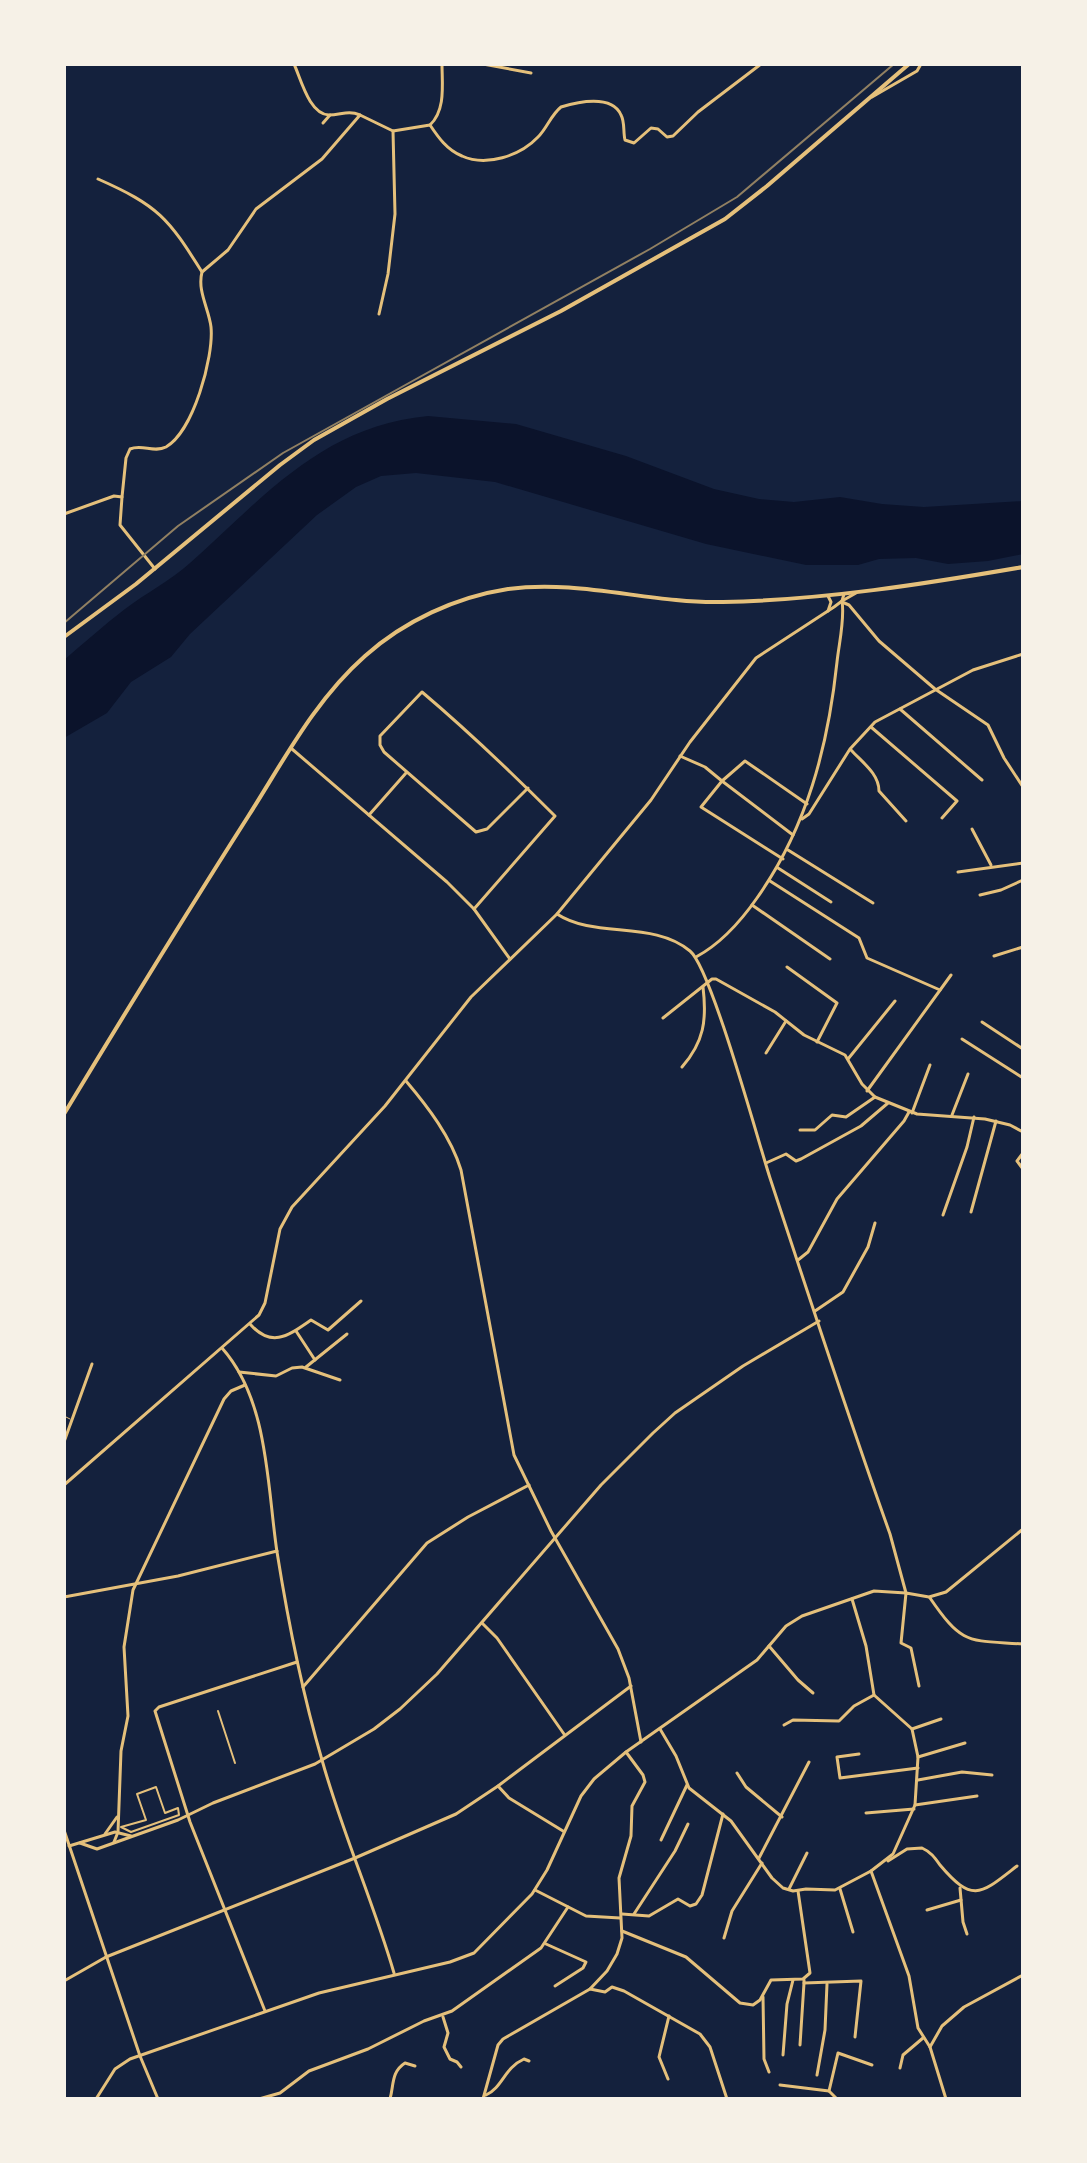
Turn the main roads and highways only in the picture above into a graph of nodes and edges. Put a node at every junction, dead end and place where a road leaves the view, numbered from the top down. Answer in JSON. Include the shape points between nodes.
{"nodes":[{"id":1,"x":909,"y":64,"type":"edge"},
{"id":2,"x":1023,"y":567,"type":"edge"},
{"id":3,"x":64,"y":637,"type":"edge"},
{"id":4,"x":64,"y":1114,"type":"edge"}],
"edges":[{"from":1,"to":3,"type":"main road","via":[[717,224],[314,440]]},
{"from":2,"to":4,"type":"main road","via":[[863,590],[720,602],[582,588],[507,589],[432,612],[407,626],[365,656],[304,725]]}]}
